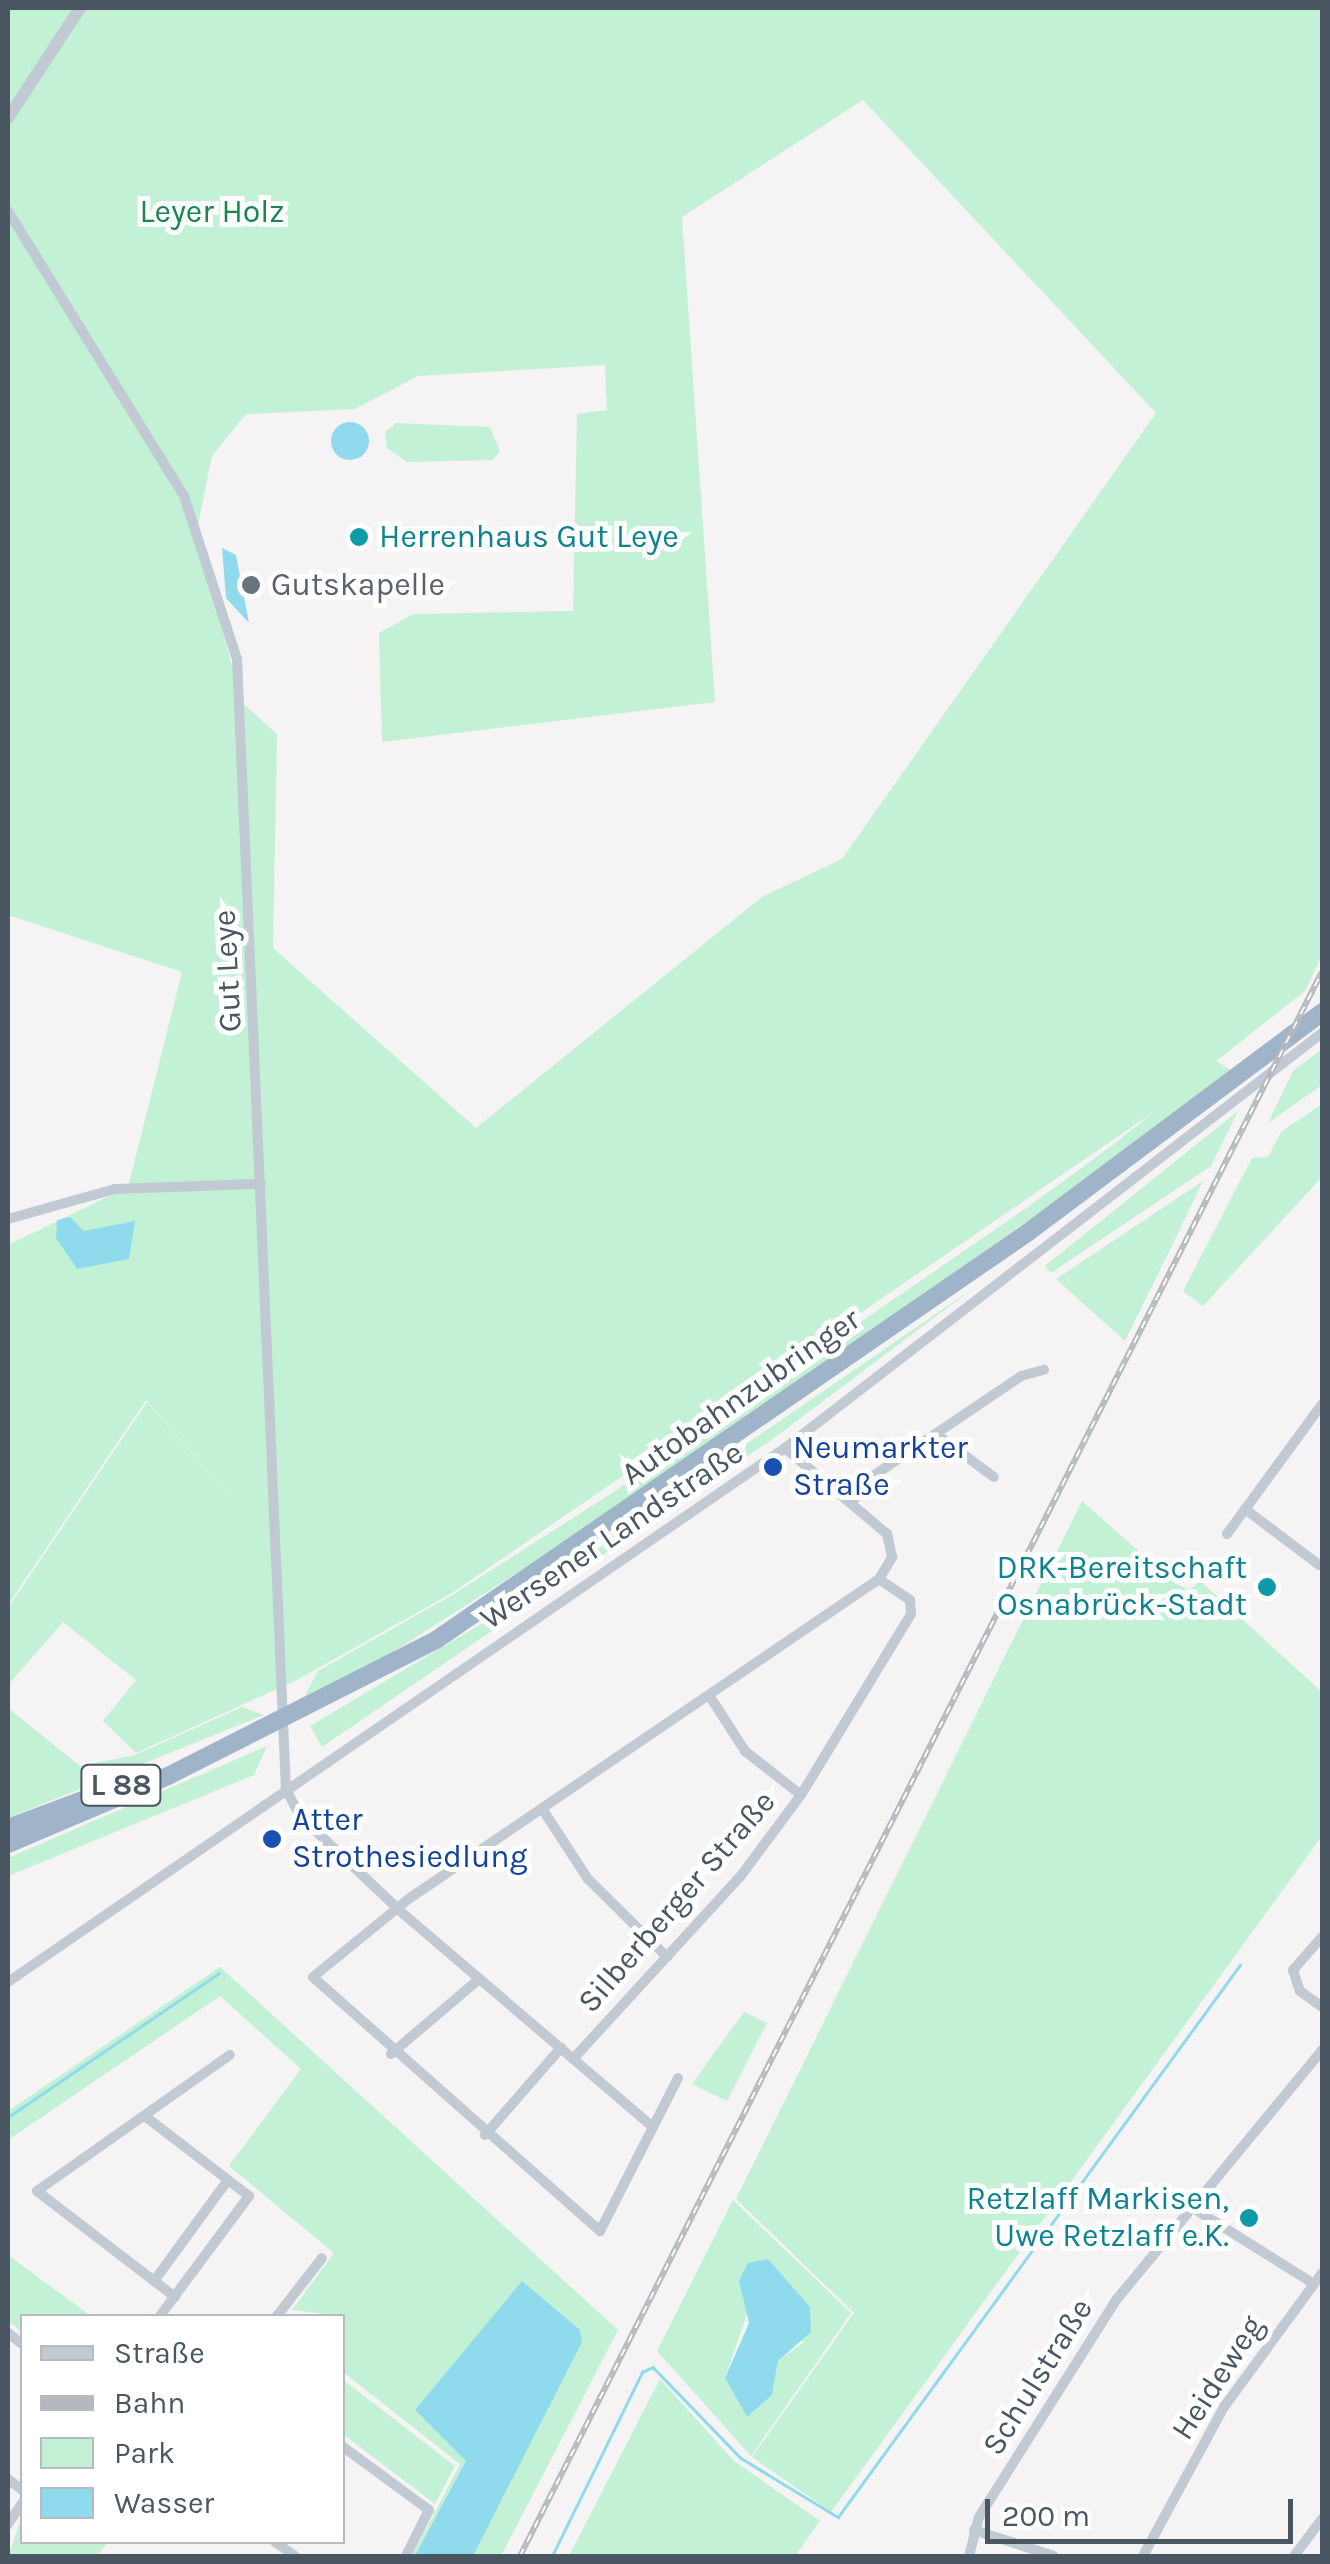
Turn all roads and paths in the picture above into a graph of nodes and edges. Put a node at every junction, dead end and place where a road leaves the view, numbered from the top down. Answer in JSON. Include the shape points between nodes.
{"nodes":[{"id":1,"x":80,"y":8,"type":"edge"},
{"id":2,"x":8,"y":118,"type":"edge"},
{"id":3,"x":8,"y":211,"type":"edge"},
{"id":4,"x":1322,"y":1012,"type":"edge"},
{"id":5,"x":1322,"y":1033,"type":"edge"},
{"id":6,"x":261,"y":1184,"type":"junction"},
{"id":7,"x":8,"y":1219,"type":"edge"},
{"id":8,"x":1044,"y":1370,"type":"dead end"},
{"id":9,"x":1322,"y":1404,"type":"edge"},
{"id":10,"x":936,"y":1434,"type":"junction"},
{"id":11,"x":785,"y":1448,"type":"junction"},
{"id":12,"x":994,"y":1476,"type":"dead end"},
{"id":13,"x":852,"y":1502,"type":"junction"},
{"id":14,"x":1245,"y":1509,"type":"junction"},
{"id":15,"x":1226,"y":1534,"type":"dead end"},
{"id":16,"x":1319,"y":1566,"type":"dead end"},
{"id":17,"x":879,"y":1579,"type":"junction"},
{"id":18,"x":709,"y":1696,"type":"junction"},
{"id":19,"x":234,"y":1743,"type":"junction"},
{"id":20,"x":286,"y":1789,"type":"junction"},
{"id":21,"x":801,"y":1796,"type":"junction"},
{"id":22,"x":544,"y":1810,"type":"junction"},
{"id":23,"x":8,"y":1828,"type":"edge"},
{"id":24,"x":8,"y":1844,"type":"edge"},
{"id":25,"x":400,"y":1911,"type":"junction"},
{"id":26,"x":1322,"y":1936,"type":"edge"},
{"id":27,"x":666,"y":1957,"type":"junction"},
{"id":28,"x":480,"y":1979,"type":"junction"},
{"id":29,"x":8,"y":1982,"type":"edge"},
{"id":30,"x":1322,"y":2007,"type":"edge"},
{"id":31,"x":561,"y":2048,"type":"junction"},
{"id":32,"x":1322,"y":2050,"type":"edge"},
{"id":33,"x":390,"y":2054,"type":"junction"},
{"id":34,"x":230,"y":2055,"type":"dead end"},
{"id":35,"x":573,"y":2059,"type":"junction"},
{"id":36,"x":678,"y":2078,"type":"dead end"},
{"id":37,"x":146,"y":2117,"type":"junction"},
{"id":38,"x":652,"y":2126,"type":"junction"},
{"id":39,"x":485,"y":2135,"type":"junction"},
{"id":40,"x":228,"y":2180,"type":"junction"},
{"id":41,"x":1193,"y":2208,"type":"junction"},
{"id":42,"x":322,"y":2258,"type":"dead end"},
{"id":43,"x":1322,"y":2273,"type":"edge"},
{"id":44,"x":154,"y":2281,"type":"junction"},
{"id":45,"x":1312,"y":2282,"type":"junction"},
{"id":46,"x":175,"y":2297,"type":"junction"},
{"id":47,"x":166,"y":2314,"type":"edge"},
{"id":48,"x":279,"y":2314,"type":"edge"},
{"id":49,"x":345,"y":2448,"type":"edge"},
{"id":50,"x":1322,"y":2519,"type":"edge"},
{"id":51,"x":974,"y":2530,"type":"junction"},
{"id":52,"x":406,"y":2556,"type":"edge"},
{"id":53,"x":969,"y":2556,"type":"edge"},
{"id":54,"x":1054,"y":2556,"type":"edge"},
{"id":55,"x":1143,"y":2556,"type":"edge"},
{"id":56,"x":1297,"y":2556,"type":"edge"}],
"edges":[{"from":1,"to":2,"type":"street"},
{"from":3,"to":6,"type":"street","name":"Gut Leye","via":[[184,496],[237,659]]},
{"from":4,"to":19,"type":"highway","name":"Autobahnzubringer","number":"L 88","via":[[629,1512],[436,1640]]},
{"from":5,"to":11,"type":"street","name":"Wersener Landstraße"},
{"from":6,"to":7,"type":"street","via":[[230,1178],[116,1189]]},
{"from":6,"to":20,"type":"street","name":"Gut Leye"},
{"from":8,"to":10,"type":"street"},
{"from":9,"to":14,"type":"street"},
{"from":10,"to":12,"type":"street"},
{"from":10,"to":13,"type":"street"},
{"from":11,"to":13,"type":"street"},
{"from":11,"to":20,"type":"street","name":"Wersener Landstraße"},
{"from":13,"to":17,"type":"street","via":[[887,1534],[892,1557]]},
{"from":14,"to":15,"type":"street"},
{"from":14,"to":16,"type":"street"},
{"from":17,"to":18,"type":"street"},
{"from":17,"to":21,"type":"street","name":"Silberberger Straße","via":[[910,1600],[911,1614]]},
{"from":18,"to":21,"type":"street","via":[[744,1751]]},
{"from":18,"to":22,"type":"street"},
{"from":19,"to":23,"type":"highway","number":"L 88"},
{"from":19,"to":24,"type":"highway","number":"L 88"},
{"from":20,"to":25,"type":"street","via":[[300,1816]]},
{"from":20,"to":29,"type":"street","name":"Wersener Landstraße"},
{"from":21,"to":27,"type":"street","name":"Silberberger Straße"},
{"from":22,"to":25,"type":"street"},
{"from":22,"to":27,"type":"street","via":[[588,1880]]},
{"from":25,"to":28,"type":"street"},
{"from":25,"to":33,"type":"street","via":[[313,1977]]},
{"from":26,"to":30,"type":"street","via":[[1298,1961],[1293,1981]]},
{"from":27,"to":35,"type":"street","name":"Silberberger Straße"},
{"from":28,"to":31,"type":"street"},
{"from":28,"to":33,"type":"street"},
{"from":31,"to":35,"type":"street"},
{"from":31,"to":39,"type":"street"},
{"from":32,"to":41,"type":"street","name":"Schulstraße"},
{"from":33,"to":39,"type":"street"},
{"from":34,"to":37,"type":"street"},
{"from":35,"to":38,"type":"street"},
{"from":36,"to":38,"type":"street"},
{"from":37,"to":40,"type":"street"},
{"from":37,"to":44,"type":"street","via":[[36,2191]]},
{"from":38,"to":39,"type":"street","via":[[600,2231]]},
{"from":40,"to":44,"type":"street"},
{"from":40,"to":46,"type":"street","via":[[249,2196]]},
{"from":41,"to":45,"type":"street"},
{"from":41,"to":51,"type":"street","name":"Schulstraße","via":[[1117,2299]]},
{"from":42,"to":48,"type":"street"},
{"from":43,"to":45,"type":"street","name":"Heideweg"},
{"from":44,"to":46,"type":"street"},
{"from":45,"to":55,"type":"street","name":"Heideweg","via":[[1224,2407]]},
{"from":46,"to":47,"type":"street"},
{"from":49,"to":52,"type":"street","via":[[429,2510]]},
{"from":50,"to":56,"type":"street"},
{"from":51,"to":53,"type":"street","name":"Schulstraße"},
{"from":51,"to":54,"type":"street"}]}
